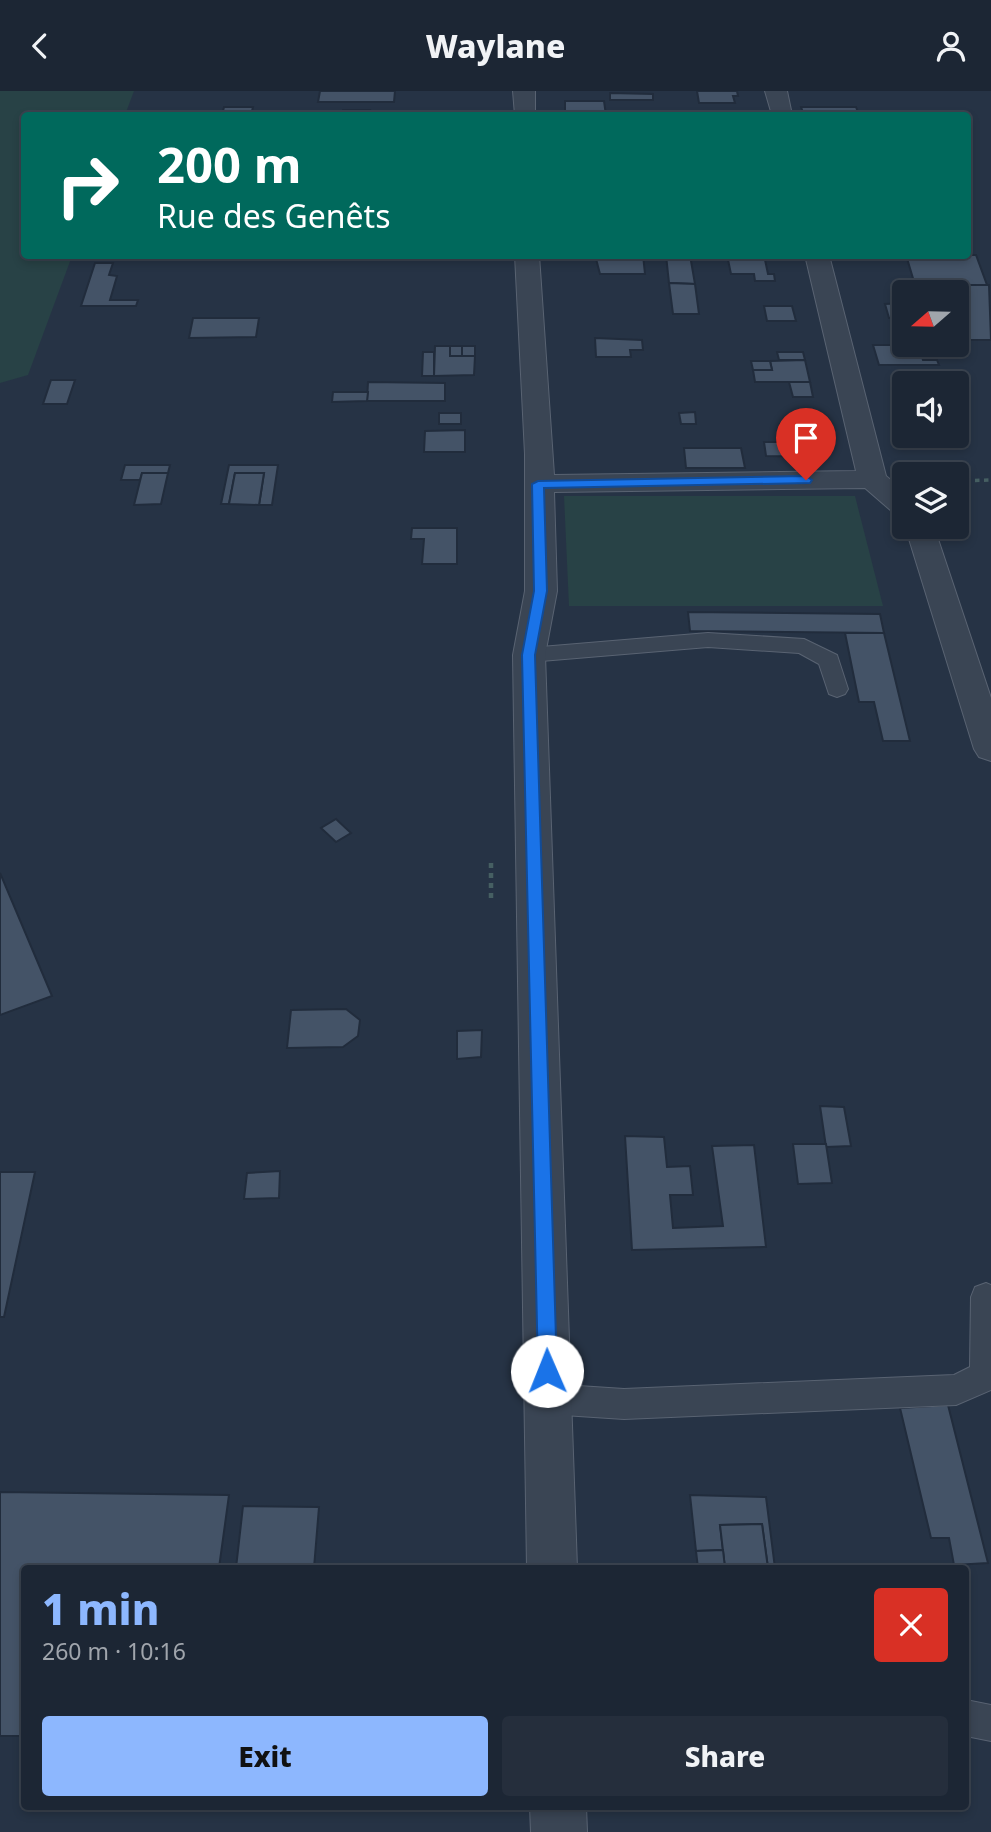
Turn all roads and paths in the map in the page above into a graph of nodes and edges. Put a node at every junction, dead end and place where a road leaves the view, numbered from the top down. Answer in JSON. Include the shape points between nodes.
{"nodes":[{"id":1,"x":524,"y":91,"type":"edge"},
{"id":2,"x":776,"y":91,"type":"edge"},
{"id":3,"x":525,"y":112,"type":"edge"},
{"id":4,"x":781,"y":112,"type":"edge"},
{"id":5,"x":527,"y":259,"type":"edge"},
{"id":6,"x":818,"y":259,"type":"edge"},
{"id":7,"x":872,"y":479,"type":"junction"},
{"id":8,"x":991,"y":480,"type":"edge"},
{"id":9,"x":969,"y":481,"type":"edge"},
{"id":10,"x":538,"y":484,"type":"junction"},
{"id":11,"x":892,"y":497,"type":"edge"},
{"id":12,"x":923,"y":539,"type":"edge"},
{"id":13,"x":529,"y":655,"type":"junction"},
{"id":14,"x":837,"y":689,"type":"dead end"},
{"id":15,"x":991,"y":749,"type":"edge"},
{"id":16,"x":986,"y":1297,"type":"dead end"},
{"id":17,"x":548,"y":1399,"type":"junction"},
{"id":18,"x":552,"y":1565,"type":"edge"},
{"id":19,"x":969,"y":1719,"type":"edge"},
{"id":20,"x":991,"y":1723,"type":"edge"},
{"id":21,"x":558,"y":1810,"type":"edge"},
{"id":22,"x":559,"y":1832,"type":"edge"}],
"edges":[{"from":1,"to":3,"type":"street"},
{"from":2,"to":4,"type":"street"},
{"from":5,"to":10,"type":"street"},
{"from":6,"to":7,"type":"street"},
{"from":7,"to":10,"type":"street"},
{"from":7,"to":11,"type":"street"},
{"from":8,"to":9,"type":"path"},
{"from":10,"to":13,"type":"street","via":[[541,591]]},
{"from":12,"to":15,"type":"street"},
{"from":13,"to":14,"type":"lane","via":[[708,640],[804,646],[829,660]]},
{"from":13,"to":17,"type":"street"},
{"from":16,"to":17,"type":"lane","via":[[986,1376],[957,1390],[624,1404]]},
{"from":17,"to":18,"type":"street"},
{"from":19,"to":20,"type":"lane"},
{"from":21,"to":22,"type":"street"}]}
